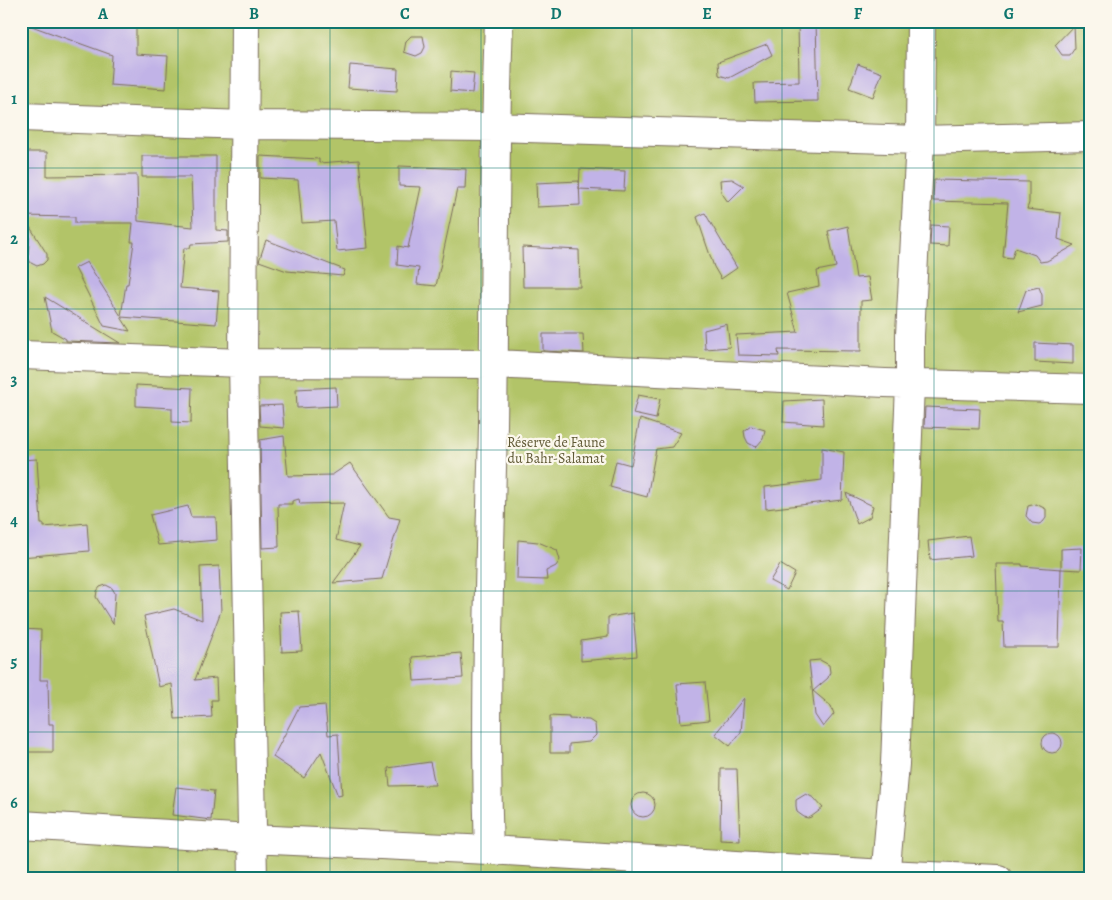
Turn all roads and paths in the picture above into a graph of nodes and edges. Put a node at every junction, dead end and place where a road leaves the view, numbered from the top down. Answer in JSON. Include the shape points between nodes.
{"nodes":[{"id":1,"x":245,"y":21,"type":"edge"},
{"id":2,"x":499,"y":21,"type":"edge"},
{"id":3,"x":922,"y":21,"type":"edge"},
{"id":4,"x":21,"y":117,"type":"edge"},
{"id":5,"x":245,"y":125,"type":"junction"},
{"id":6,"x":495,"y":127,"type":"junction"},
{"id":7,"x":1091,"y":136,"type":"edge"},
{"id":8,"x":920,"y":140,"type":"junction"},
{"id":9,"x":21,"y":355,"type":"edge"},
{"id":10,"x":243,"y":363,"type":"junction"},
{"id":11,"x":494,"y":364,"type":"junction"},
{"id":12,"x":910,"y":384,"type":"junction"},
{"id":13,"x":1091,"y":389,"type":"edge"},
{"id":14,"x":21,"y":825,"type":"edge"},
{"id":15,"x":251,"y":839,"type":"junction"},
{"id":16,"x":489,"y":850,"type":"junction"},
{"id":17,"x":885,"y":876,"type":"edge"},
{"id":18,"x":252,"y":879,"type":"edge"},
{"id":19,"x":998,"y":879,"type":"edge"}],
"edges":[{"from":1,"to":5,"type":"street"},
{"from":2,"to":6,"type":"street"},
{"from":3,"to":8,"type":"street"},
{"from":4,"to":5,"type":"street"},
{"from":5,"to":6,"type":"street"},
{"from":5,"to":10,"type":"street"},
{"from":6,"to":8,"type":"street"},
{"from":6,"to":11,"type":"street"},
{"from":7,"to":8,"type":"street"},
{"from":8,"to":12,"type":"street"},
{"from":9,"to":10,"type":"street"},
{"from":10,"to":11,"type":"street"},
{"from":10,"to":15,"type":"street"},
{"from":11,"to":12,"type":"street"},
{"from":11,"to":16,"type":"street","via":[[486,776]]},
{"from":12,"to":13,"type":"street"},
{"from":12,"to":17,"type":"street","via":[[895,764]]},
{"from":14,"to":15,"type":"street"},
{"from":15,"to":16,"type":"street"},
{"from":15,"to":18,"type":"street"},
{"from":16,"to":17,"type":"street"},
{"from":17,"to":19,"type":"street"}]}
